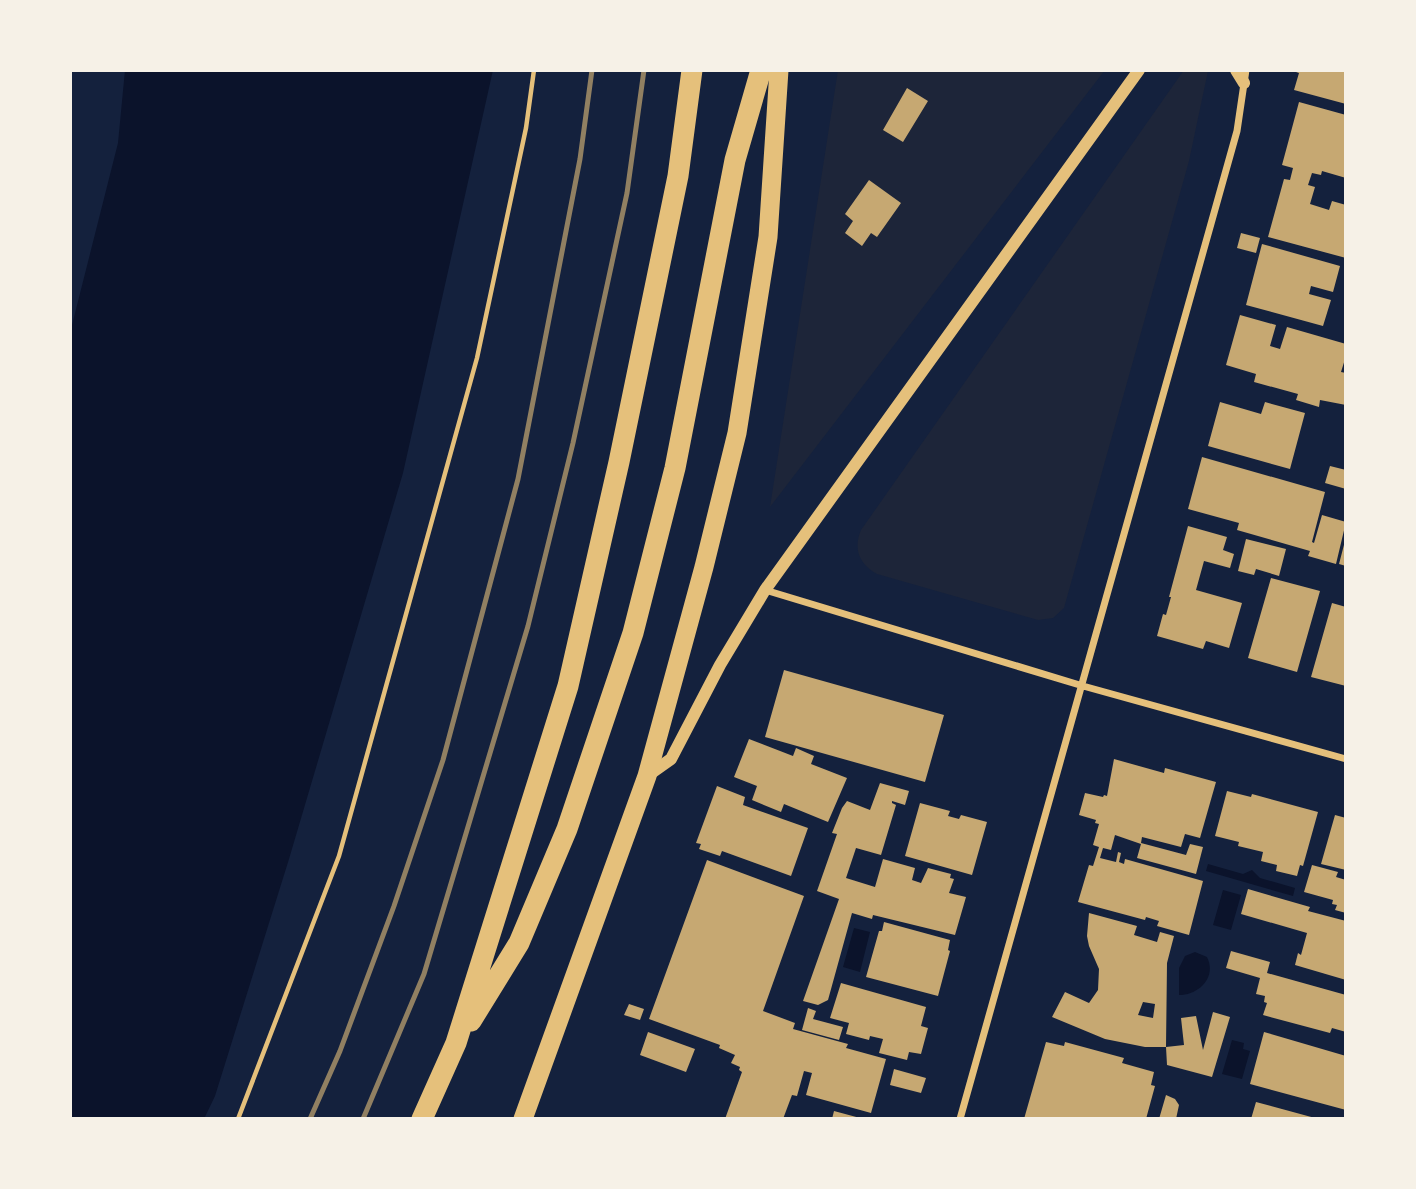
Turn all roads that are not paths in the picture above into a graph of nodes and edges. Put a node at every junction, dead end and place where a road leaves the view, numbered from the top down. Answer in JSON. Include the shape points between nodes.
{"nodes":[{"id":1,"x":692,"y":70,"type":"edge"},
{"id":2,"x":761,"y":70,"type":"edge"},
{"id":3,"x":779,"y":70,"type":"edge"},
{"id":4,"x":1139,"y":70,"type":"edge"},
{"id":5,"x":1236,"y":70,"type":"edge"},
{"id":6,"x":1247,"y":70,"type":"edge"},
{"id":7,"x":1244,"y":83,"type":"junction"},
{"id":8,"x":765,"y":590,"type":"junction"},
{"id":9,"x":1083,"y":686,"type":"junction"},
{"id":10,"x":1346,"y":759,"type":"edge"},
{"id":11,"x":647,"y":776,"type":"junction"},
{"id":12,"x":456,"y":1043,"type":"junction"},
{"id":13,"x":422,"y":1119,"type":"edge"},
{"id":14,"x":523,"y":1119,"type":"edge"},
{"id":15,"x":960,"y":1119,"type":"edge"}],
"edges":[{"from":1,"to":12,"type":"highway","via":[[678,176],[568,686]]},
{"from":2,"to":12,"type":"highway","via":[[735,160],[675,468],[633,633],[567,829],[519,943]]},
{"from":3,"to":11,"type":"highway","via":[[768,237],[737,433]]},
{"from":4,"to":8,"type":"street"},
{"from":5,"to":7,"type":"street"},
{"from":6,"to":7,"type":"street"},
{"from":7,"to":9,"type":"street","via":[[1237,131]]},
{"from":8,"to":9,"type":"street"},
{"from":8,"to":11,"type":"street","via":[[671,759]]},
{"from":9,"to":10,"type":"street"},
{"from":9,"to":15,"type":"street"},
{"from":11,"to":14,"type":"highway"},
{"from":12,"to":13,"type":"highway"}]}
